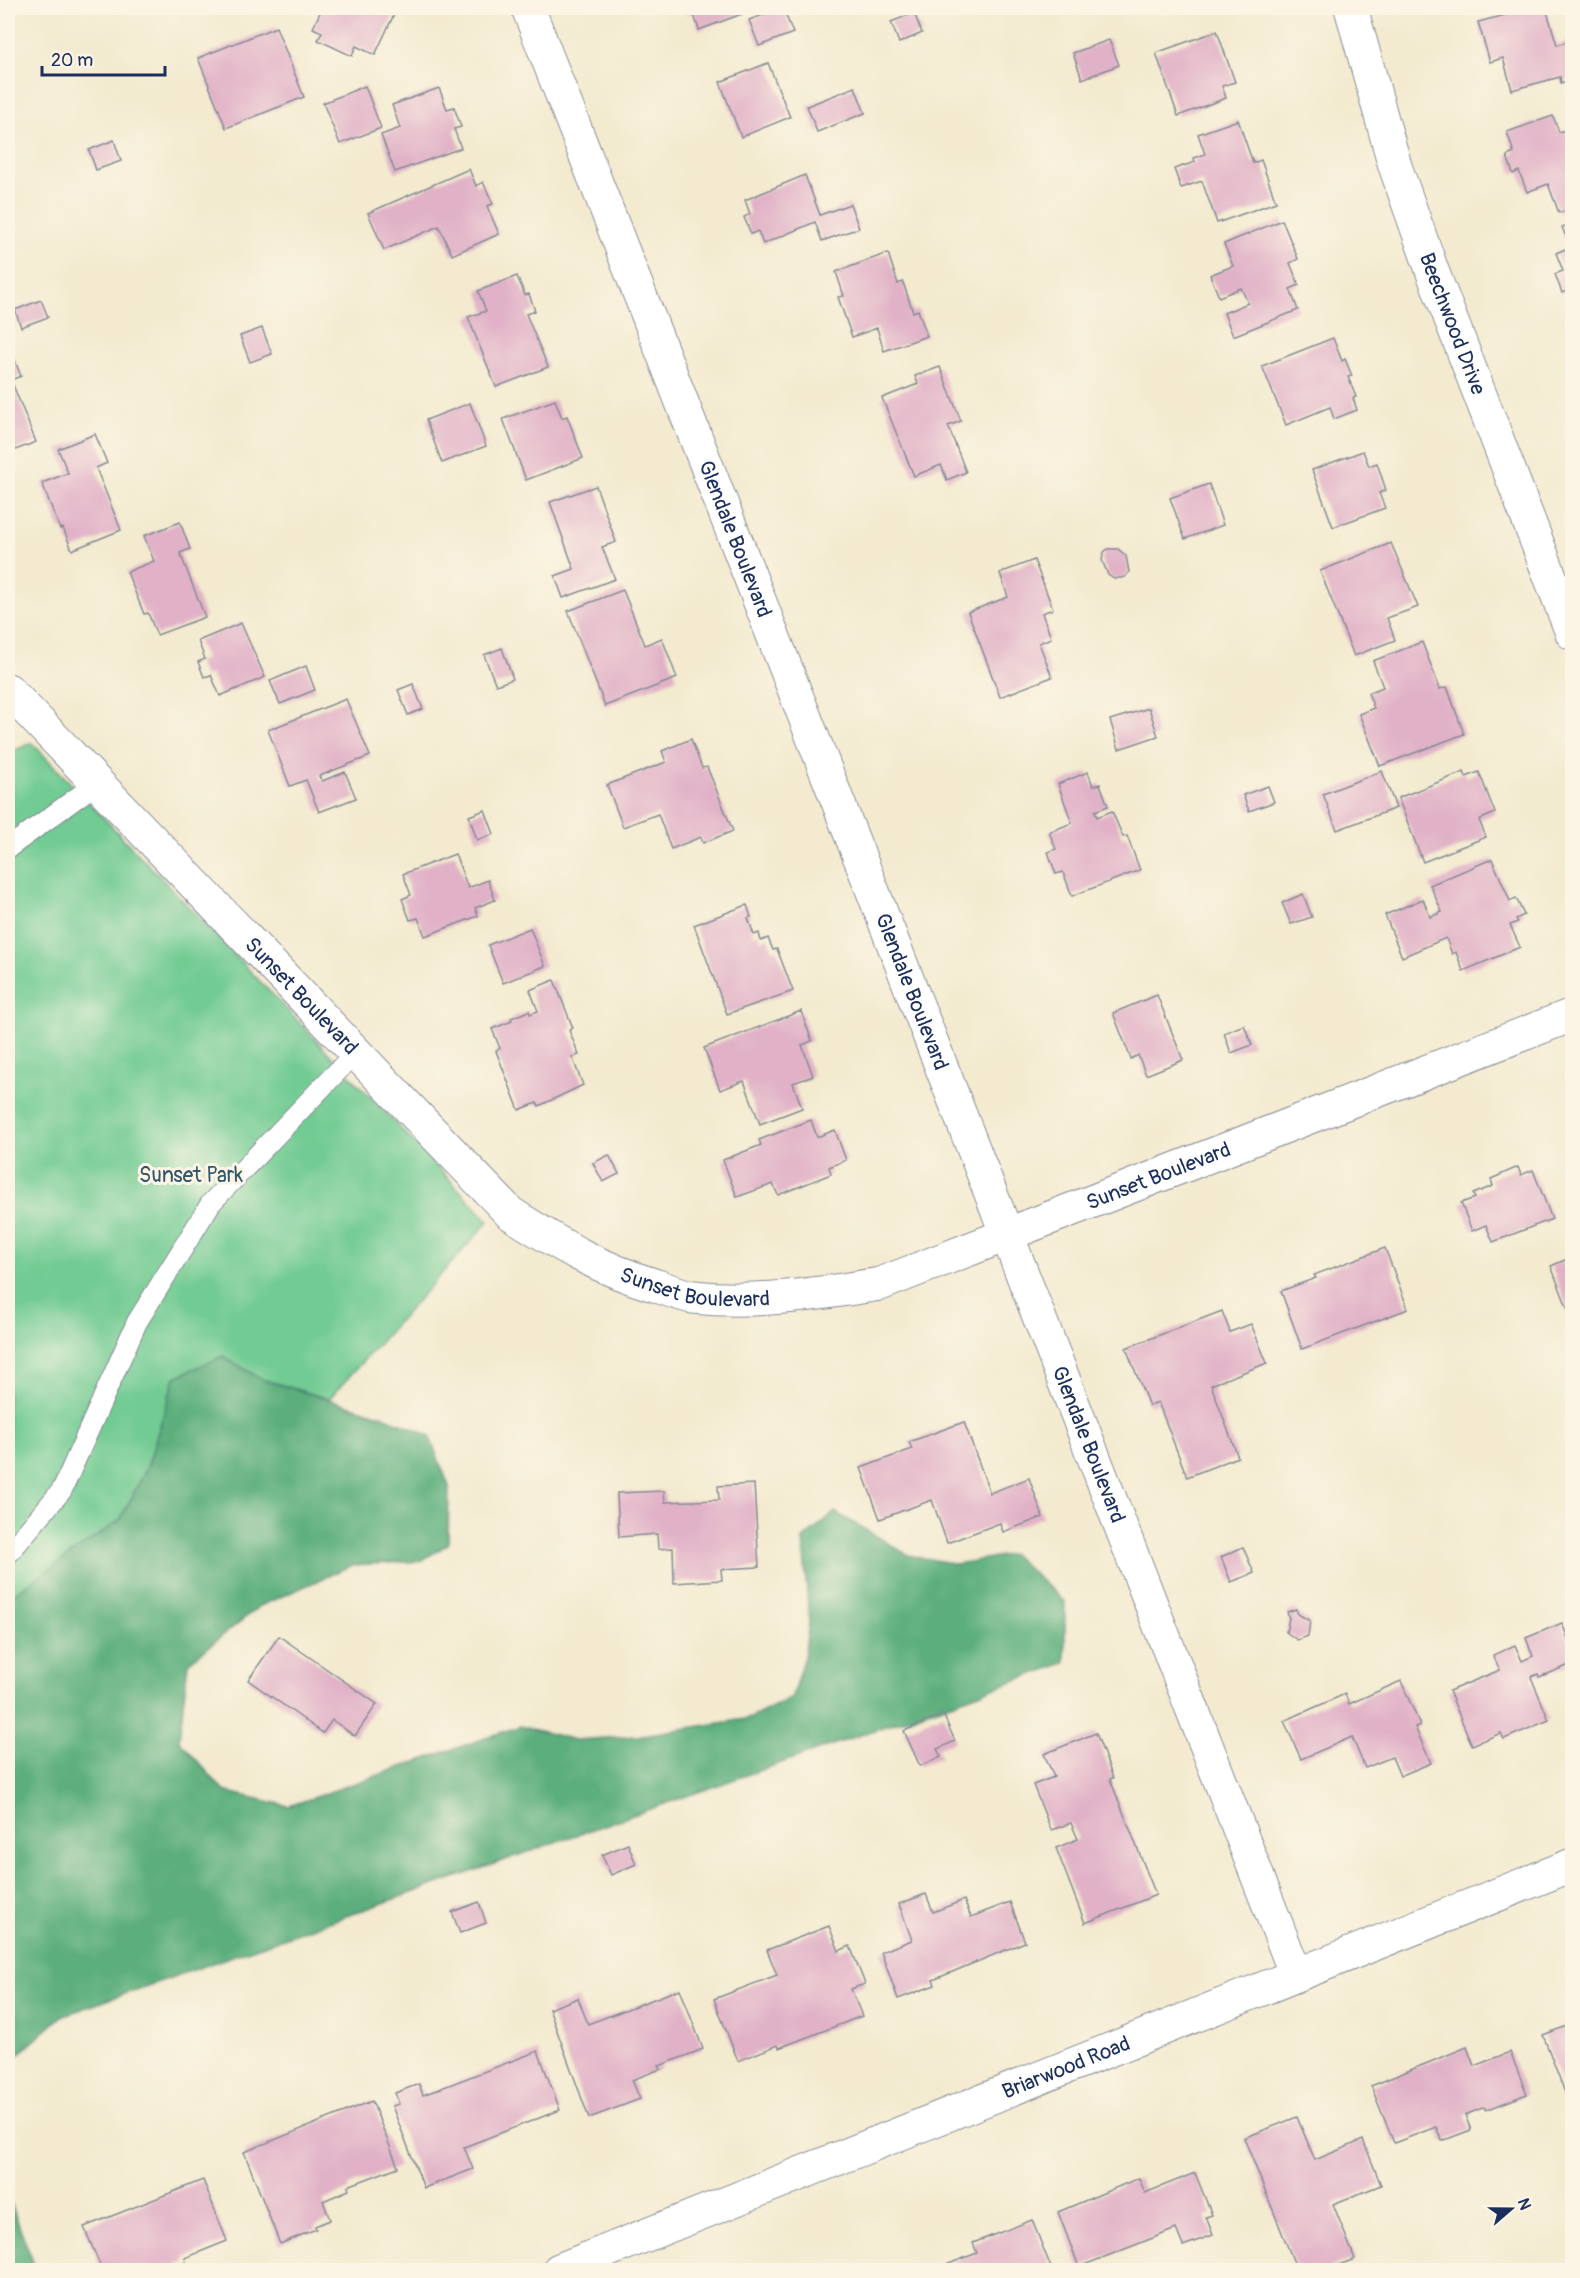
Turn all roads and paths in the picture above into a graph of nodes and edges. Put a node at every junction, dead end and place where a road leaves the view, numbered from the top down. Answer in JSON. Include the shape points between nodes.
{"nodes":[{"id":1,"x":528,"y":8,"type":"edge"},
{"id":2,"x":1352,"y":8,"type":"edge"},
{"id":3,"x":1572,"y":633,"type":"edge"},
{"id":4,"x":8,"y":690,"type":"edge"},
{"id":5,"x":97,"y":783,"type":"junction"},
{"id":6,"x":8,"y":848,"type":"edge"},
{"id":7,"x":1572,"y":1015,"type":"edge"},
{"id":8,"x":356,"y":1052,"type":"junction"},
{"id":9,"x":1005,"y":1235,"type":"junction"},
{"id":10,"x":8,"y":1554,"type":"edge"},
{"id":11,"x":1572,"y":1865,"type":"edge"},
{"id":12,"x":1296,"y":1975,"type":"junction"},
{"id":13,"x":559,"y":2271,"type":"edge"}],
"edges":[{"from":1,"to":9,"type":"street","name":"Glendale Boulevard"},
{"from":2,"to":3,"type":"street","name":"Beechwood Drive","via":[[1395,166]]},
{"from":4,"to":5,"type":"street","name":"Sunset Boulevard"},
{"from":5,"to":6,"type":"lane"},
{"from":5,"to":8,"type":"street","name":"Sunset Boulevard"},
{"from":7,"to":9,"type":"street","name":"Sunset Boulevard"},
{"from":8,"to":9,"type":"street","name":"Sunset Boulevard","via":[[510,1213],[567,1250],[613,1271],[690,1296],[750,1300],[880,1284]]},
{"from":8,"to":10,"type":"lane","via":[[211,1203],[136,1322],[62,1490]]},
{"from":9,"to":12,"type":"street","name":"Glendale Boulevard"},
{"from":11,"to":12,"type":"street","name":"Briarwood Road"},
{"from":12,"to":13,"type":"street","name":"Briarwood Road"}]}
